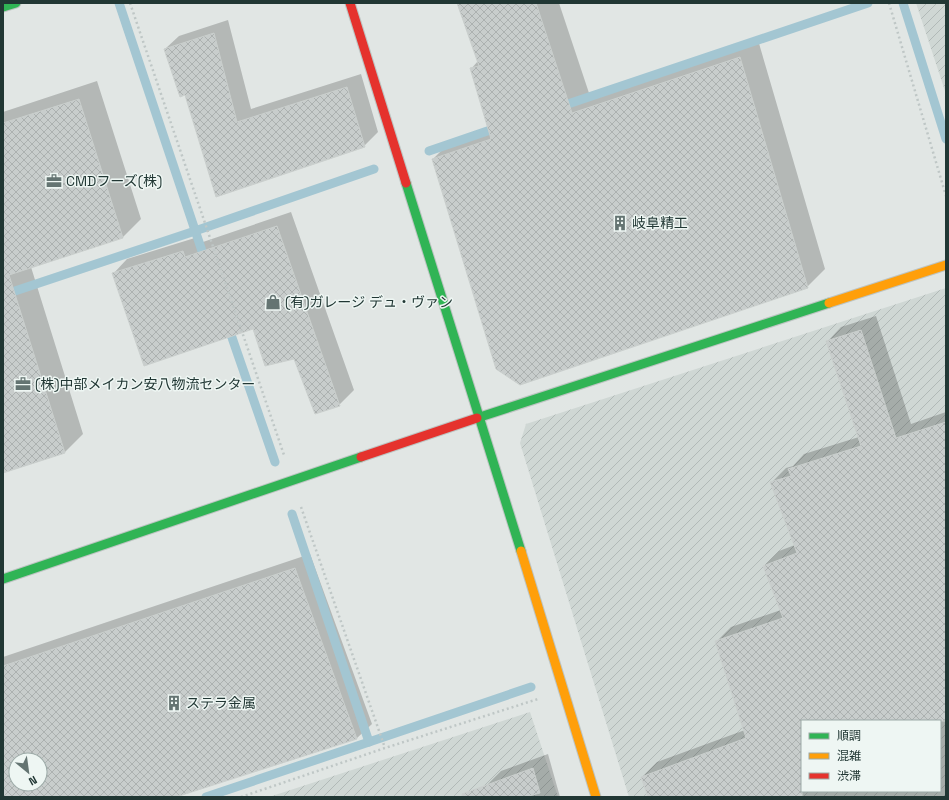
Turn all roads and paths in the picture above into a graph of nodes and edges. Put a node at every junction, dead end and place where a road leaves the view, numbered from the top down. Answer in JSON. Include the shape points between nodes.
{"nodes":[{"id":1,"x":16,"y":3,"type":"edge"},
{"id":2,"x":130,"y":3,"type":"edge"},
{"id":3,"x":350,"y":3,"type":"edge"},
{"id":4,"x":889,"y":3,"type":"edge"},
{"id":5,"x":3,"y":7,"type":"edge"},
{"id":6,"x":946,"y":196,"type":"edge"},
{"id":7,"x":946,"y":265,"type":"edge"},
{"id":8,"x":480,"y":417,"type":"junction"},
{"id":9,"x":292,"y":481,"type":"junction"},
{"id":10,"x":3,"y":579,"type":"edge"},
{"id":11,"x":564,"y":691,"type":"junction"},
{"id":12,"x":385,"y":748,"type":"junction"},
{"id":13,"x":241,"y":797,"type":"edge"},
{"id":14,"x":596,"y":797,"type":"edge"}],
"edges":[{"from":1,"to":5,"type":"street"},
{"from":2,"to":9,"type":"path"},
{"from":3,"to":8,"type":"street"},
{"from":4,"to":6,"type":"path"},
{"from":7,"to":8,"type":"street"},
{"from":8,"to":9,"type":"street"},
{"from":8,"to":11,"type":"street"},
{"from":9,"to":10,"type":"street"},
{"from":9,"to":12,"type":"path"},
{"from":11,"to":12,"type":"path"},
{"from":11,"to":14,"type":"street"},
{"from":12,"to":13,"type":"path"}]}
